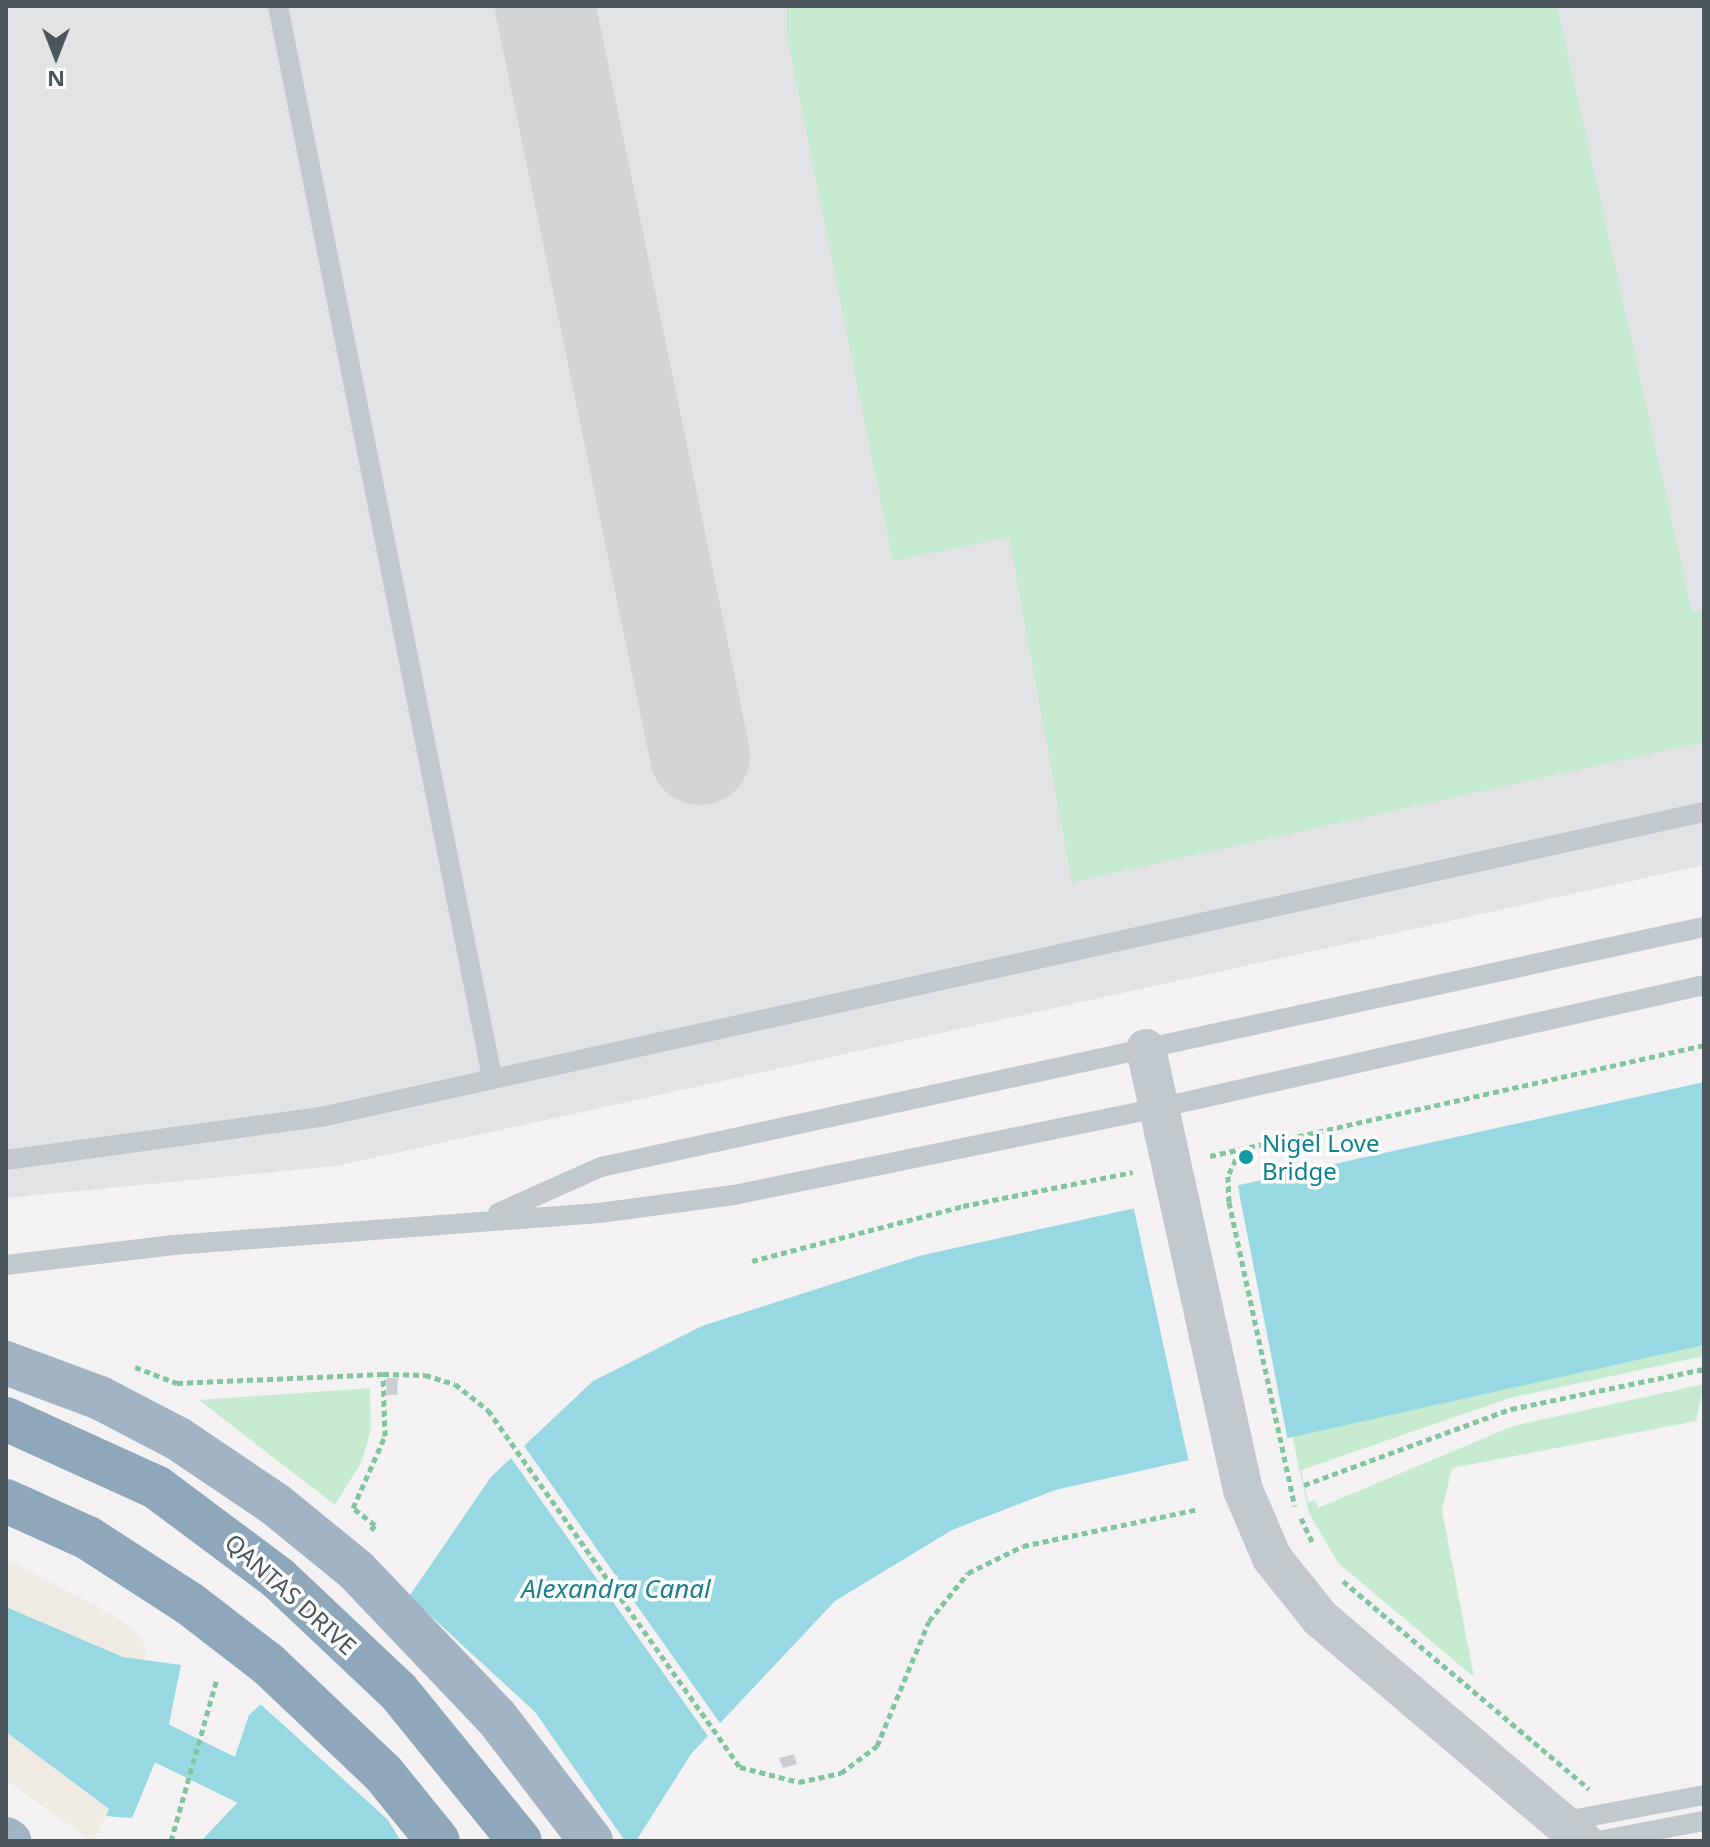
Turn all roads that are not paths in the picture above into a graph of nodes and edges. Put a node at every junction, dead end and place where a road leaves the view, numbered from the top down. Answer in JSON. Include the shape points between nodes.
{"nodes":[{"id":1,"x":278,"y":6,"type":"edge"},
{"id":2,"x":1704,"y":812,"type":"edge"},
{"id":3,"x":1704,"y":927,"type":"edge"},
{"id":4,"x":1704,"y":985,"type":"edge"},
{"id":5,"x":1146,"y":1049,"type":"junction"},
{"id":6,"x":492,"y":1077,"type":"junction"},
{"id":7,"x":1158,"y":1108,"type":"junction"},
{"id":8,"x":6,"y":1160,"type":"edge"},
{"id":9,"x":487,"y":1218,"type":"junction"},
{"id":10,"x":6,"y":1265,"type":"edge"},
{"id":11,"x":6,"y":1363,"type":"edge"},
{"id":12,"x":6,"y":1419,"type":"edge"},
{"id":13,"x":6,"y":1501,"type":"edge"},
{"id":14,"x":1704,"y":1795,"type":"edge"},
{"id":15,"x":1704,"y":1821,"type":"edge"},
{"id":16,"x":1572,"y":1832,"type":"edge"},
{"id":17,"x":438,"y":1841,"type":"edge"},
{"id":18,"x":520,"y":1841,"type":"edge"},
{"id":19,"x":591,"y":1841,"type":"edge"},
{"id":20,"x":1598,"y":1841,"type":"edge"}],
"edges":[{"from":1,"to":6,"type":"lane"},
{"from":2,"to":6,"type":"lane"},
{"from":3,"to":5,"type":"lane"},
{"from":4,"to":7,"type":"lane"},
{"from":5,"to":7,"type":"street"},
{"from":5,"to":9,"type":"lane","via":[[601,1167]]},
{"from":6,"to":8,"type":"lane","via":[[321,1117]]},
{"from":7,"to":9,"type":"lane","via":[[734,1195],[599,1213]]},
{"from":7,"to":16,"type":"street","via":[[1237,1465],[1263,1542],[1305,1603]]},
{"from":9,"to":10,"type":"lane"},
{"from":11,"to":19,"type":"highway","via":[[100,1398],[177,1438],[356,1570],[497,1718]]},
{"from":12,"to":18,"type":"highway","name":"QANTAS DRIVE","via":[[156,1487],[278,1578],[398,1691]]},
{"from":13,"to":17,"type":"highway","via":[[88,1538],[268,1664],[383,1773]]},
{"from":14,"to":16,"type":"lane"},
{"from":15,"to":20,"type":"lane"}]}
